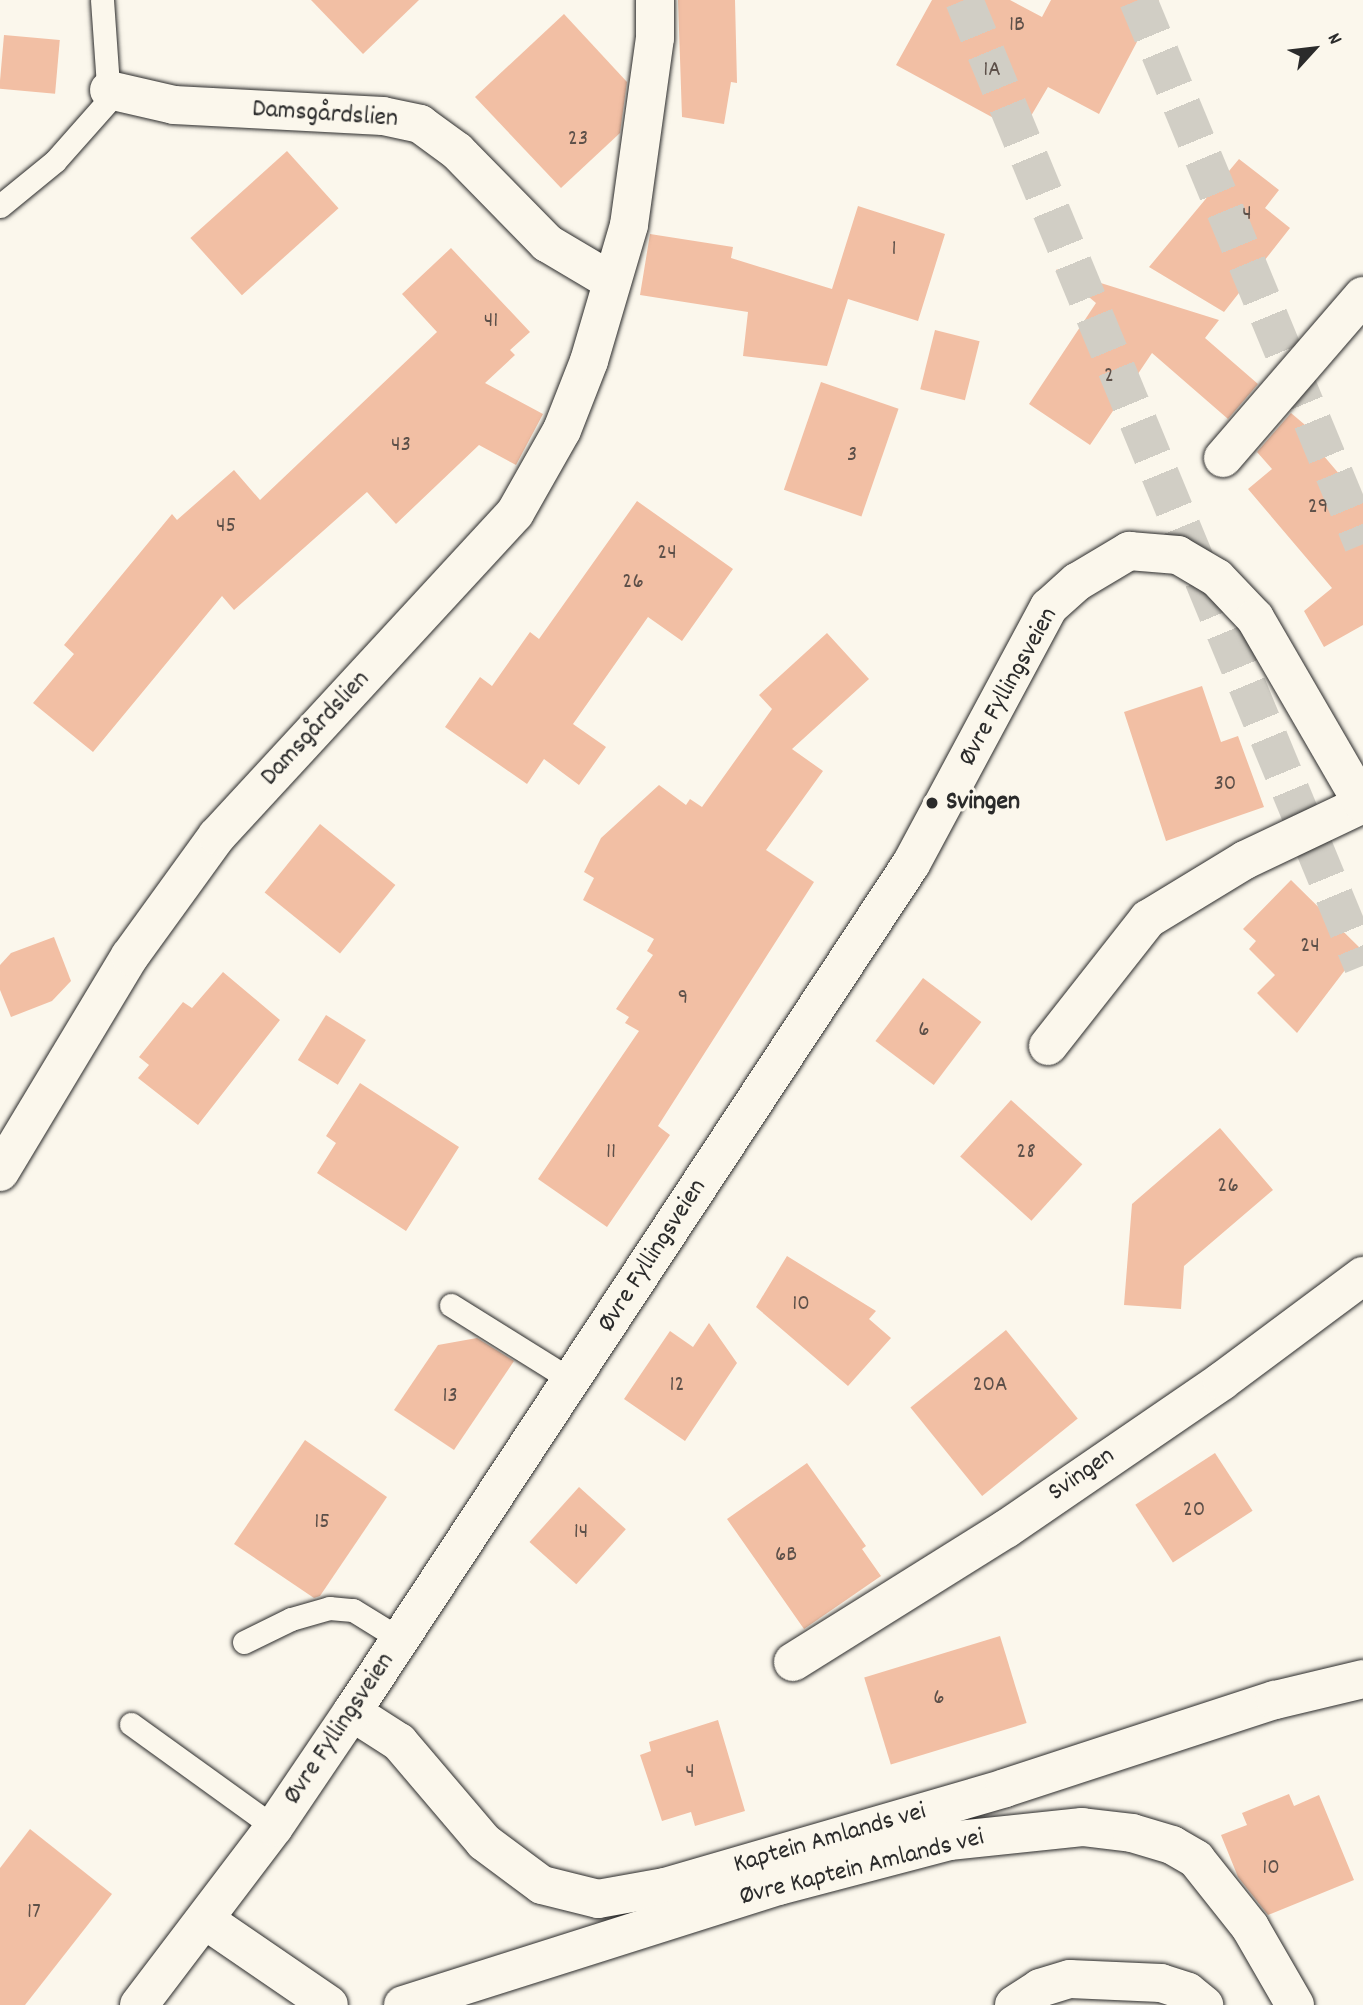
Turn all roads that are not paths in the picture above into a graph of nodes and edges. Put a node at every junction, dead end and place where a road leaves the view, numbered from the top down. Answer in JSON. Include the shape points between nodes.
{"nodes":[{"id":1,"x":102,"y":0,"type":"edge"},
{"id":2,"x":655,"y":0,"type":"edge"},
{"id":3,"x":109,"y":90,"type":"junction"},
{"id":4,"x":0,"y":206,"type":"edge"},
{"id":5,"x":611,"y":281,"type":"junction"},
{"id":6,"x":1363,"y":296,"type":"edge"},
{"id":7,"x":1223,"y":458,"type":"dead end"},
{"id":8,"x":1363,"y":804,"type":"edge"},
{"id":9,"x":1048,"y":1046,"type":"dead end"},
{"id":10,"x":0,"y":1172,"type":"edge"},
{"id":11,"x":1363,"y":1276,"type":"edge"},
{"id":12,"x":451,"y":1305,"type":"dead end"},
{"id":13,"x":571,"y":1380,"type":"junction"},
{"id":14,"x":400,"y":1639,"type":"junction"},
{"id":15,"x":244,"y":1642,"type":"dead end"},
{"id":16,"x":793,"y":1662,"type":"dead end"},
{"id":17,"x":1363,"y":1679,"type":"edge"},
{"id":18,"x":352,"y":1712,"type":"junction"},
{"id":19,"x":131,"y":1724,"type":"dead end"},
{"id":20,"x":274,"y":1827,"type":"junction"},
{"id":21,"x":205,"y":1920,"type":"junction"},
{"id":22,"x":139,"y":2005,"type":"edge"},
{"id":23,"x":329,"y":2005,"type":"edge"},
{"id":24,"x":403,"y":2005,"type":"edge"},
{"id":25,"x":1014,"y":2005,"type":"edge"},
{"id":26,"x":1204,"y":2005,"type":"edge"},
{"id":27,"x":1294,"y":2005,"type":"edge"}],
"edges":[{"from":1,"to":3,"type":"lane"},
{"from":2,"to":5,"type":"street","name":"Damsgårdslien","via":[[655,38],[629,225]]},
{"from":3,"to":4,"type":"lane","via":[[109,100],[89,127]]},
{"from":3,"to":5,"type":"street","name":"Damsgårdslien","via":[[174,105],[383,116],[420,124],[457,151],[547,243]]},
{"from":5,"to":10,"type":"street","name":"Damsgårdslien","via":[[589,361],[562,430],[515,513],[217,836],[130,956]]},
{"from":6,"to":7,"type":"street"},
{"from":8,"to":9,"type":"street","via":[[1245,860],[1148,919]]},
{"from":8,"to":13,"type":"street","name":"Øvre Fyllingsveien","via":[[1255,618],[1217,578],[1178,555],[1129,551],[1077,582],[1049,607],[911,864]]},
{"from":11,"to":16,"type":"street","name":"Svingen","via":[[1222,1381],[1006,1529]]},
{"from":12,"to":13,"type":"lane"},
{"from":13,"to":14,"type":"street","name":"Øvre Fyllingsveien"},
{"from":14,"to":15,"type":"lane","via":[[353,1610],[329,1608],[291,1619]]},
{"from":14,"to":18,"type":"street","name":"Øvre Fyllingsveien"},
{"from":17,"to":18,"type":"street","name":"Kaptein Amlands vei","via":[[1275,1700],[1004,1788],[665,1887],[598,1899],[541,1885],[484,1842],[398,1742]]},
{"from":18,"to":20,"type":"street","name":"Øvre Fyllingsveien"},
{"from":19,"to":20,"type":"lane"},
{"from":20,"to":21,"type":"street","name":"Øvre Fyllingsveien"},
{"from":21,"to":22,"type":"street","name":"Øvre Fyllingsveien"},
{"from":21,"to":23,"type":"street"},
{"from":24,"to":27,"type":"street","name":"Øvre Kaptein Amlands vei","via":[[779,1886],[949,1841],[1082,1827],[1132,1833],[1196,1859],[1250,1927]]},
{"from":25,"to":26,"type":"street","via":[[1040,1988],[1083,1979],[1161,1983],[1188,1992]]}]}
